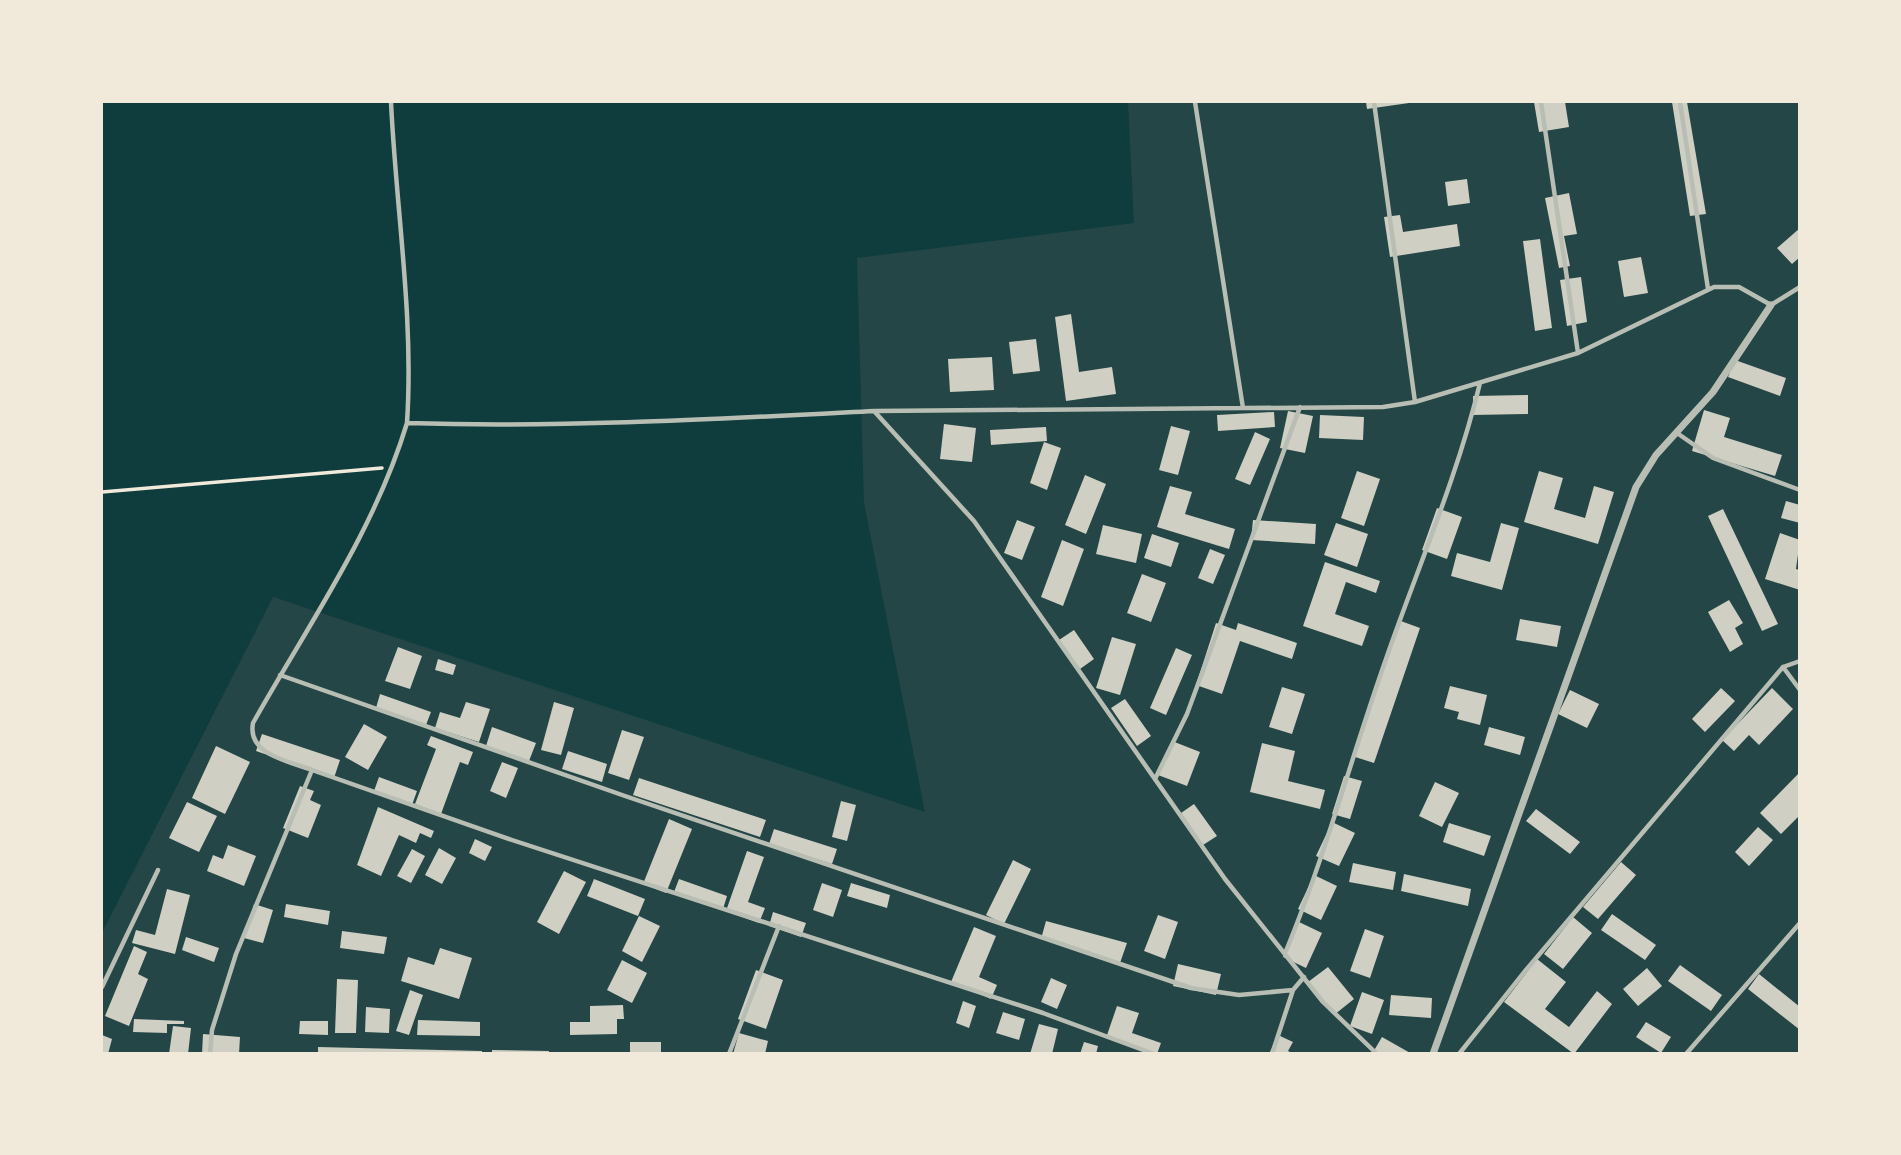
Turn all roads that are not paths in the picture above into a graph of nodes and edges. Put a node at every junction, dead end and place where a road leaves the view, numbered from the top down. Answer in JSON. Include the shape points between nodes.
{"nodes":[{"id":1,"x":391,"y":102,"type":"edge"},
{"id":2,"x":1195,"y":102,"type":"edge"},
{"id":3,"x":1374,"y":102,"type":"edge"},
{"id":4,"x":1541,"y":102,"type":"edge"},
{"id":5,"x":1680,"y":102,"type":"edge"},
{"id":6,"x":1708,"y":289,"type":"junction"},
{"id":7,"x":1798,"y":290,"type":"edge"},
{"id":8,"x":1771,"y":305,"type":"junction"},
{"id":9,"x":1578,"y":353,"type":"junction"},
{"id":10,"x":1480,"y":382,"type":"junction"},
{"id":11,"x":1415,"y":402,"type":"junction"},
{"id":12,"x":1300,"y":407,"type":"junction"},
{"id":13,"x":1243,"y":408,"type":"junction"},
{"id":14,"x":874,"y":411,"type":"junction"},
{"id":15,"x":407,"y":423,"type":"junction"},
{"id":16,"x":1676,"y":432,"type":"junction"},
{"id":17,"x":1800,"y":490,"type":"edge"},
{"id":18,"x":1800,"y":661,"type":"edge"},
{"id":19,"x":1783,"y":667,"type":"junction"},
{"id":20,"x":280,"y":675,"type":"junction"},
{"id":21,"x":1800,"y":690,"type":"edge"},
{"id":22,"x":312,"y":769,"type":"junction"},
{"id":23,"x":1155,"y":780,"type":"junction"},
{"id":24,"x":158,"y":870,"type":"dead end"},
{"id":25,"x":1800,"y":923,"type":"edge"},
{"id":26,"x":779,"y":926,"type":"junction"},
{"id":27,"x":1286,"y":951,"type":"junction"},
{"id":28,"x":1304,"y":977,"type":"junction"},
{"id":29,"x":102,"y":987,"type":"edge"},
{"id":30,"x":1293,"y":990,"type":"junction"},
{"id":31,"x":210,"y":1054,"type":"edge"},
{"id":32,"x":729,"y":1054,"type":"edge"},
{"id":33,"x":1154,"y":1054,"type":"edge"},
{"id":34,"x":1272,"y":1054,"type":"edge"},
{"id":35,"x":1377,"y":1054,"type":"edge"},
{"id":36,"x":1433,"y":1054,"type":"edge"},
{"id":37,"x":1459,"y":1054,"type":"edge"},
{"id":38,"x":1686,"y":1054,"type":"edge"}],
"edges":[{"from":1,"to":15,"type":"lane","via":[[407,310]]},
{"from":2,"to":13,"type":"lane"},
{"from":3,"to":11,"type":"lane"},
{"from":4,"to":9,"type":"lane"},
{"from":5,"to":6,"type":"lane"},
{"from":6,"to":8,"type":"lane","via":[[1739,287]]},
{"from":6,"to":9,"type":"lane"},
{"from":7,"to":8,"type":"lane"},
{"from":8,"to":16,"type":"street","via":[[1713,392]]},
{"from":9,"to":10,"type":"lane"},
{"from":10,"to":11,"type":"lane"},
{"from":10,"to":27,"type":"lane","via":[[1465,445],[1386,658],[1325,853]]},
{"from":11,"to":12,"type":"lane","via":[[1368,409]]},
{"from":12,"to":13,"type":"lane"},
{"from":12,"to":23,"type":"lane","via":[[1187,715]]},
{"from":13,"to":14,"type":"lane"},
{"from":14,"to":15,"type":"lane","via":[[478,426]]},
{"from":14,"to":23,"type":"lane","via":[[974,521]]},
{"from":15,"to":20,"type":"lane","via":[[394,467],[360,540]]},
{"from":16,"to":17,"type":"lane","via":[[1713,458]]},
{"from":16,"to":36,"type":"street","via":[[1636,487]]},
{"from":18,"to":19,"type":"lane"},
{"from":19,"to":21,"type":"lane"},
{"from":19,"to":37,"type":"lane"},
{"from":20,"to":22,"type":"lane","via":[[253,723],[253,739],[261,750]]},
{"from":20,"to":30,"type":"lane","via":[[1191,988],[1239,995]]},
{"from":22,"to":26,"type":"lane","via":[[512,840]]},
{"from":22,"to":31,"type":"lane","via":[[236,954],[212,1030]]},
{"from":23,"to":27,"type":"lane","via":[[1225,879]]},
{"from":24,"to":29,"type":"lane"},
{"from":25,"to":38,"type":"lane"},
{"from":26,"to":32,"type":"lane"},
{"from":26,"to":33,"type":"lane"},
{"from":27,"to":28,"type":"lane"},
{"from":28,"to":30,"type":"lane"},
{"from":28,"to":35,"type":"lane"},
{"from":30,"to":34,"type":"lane"}]}
